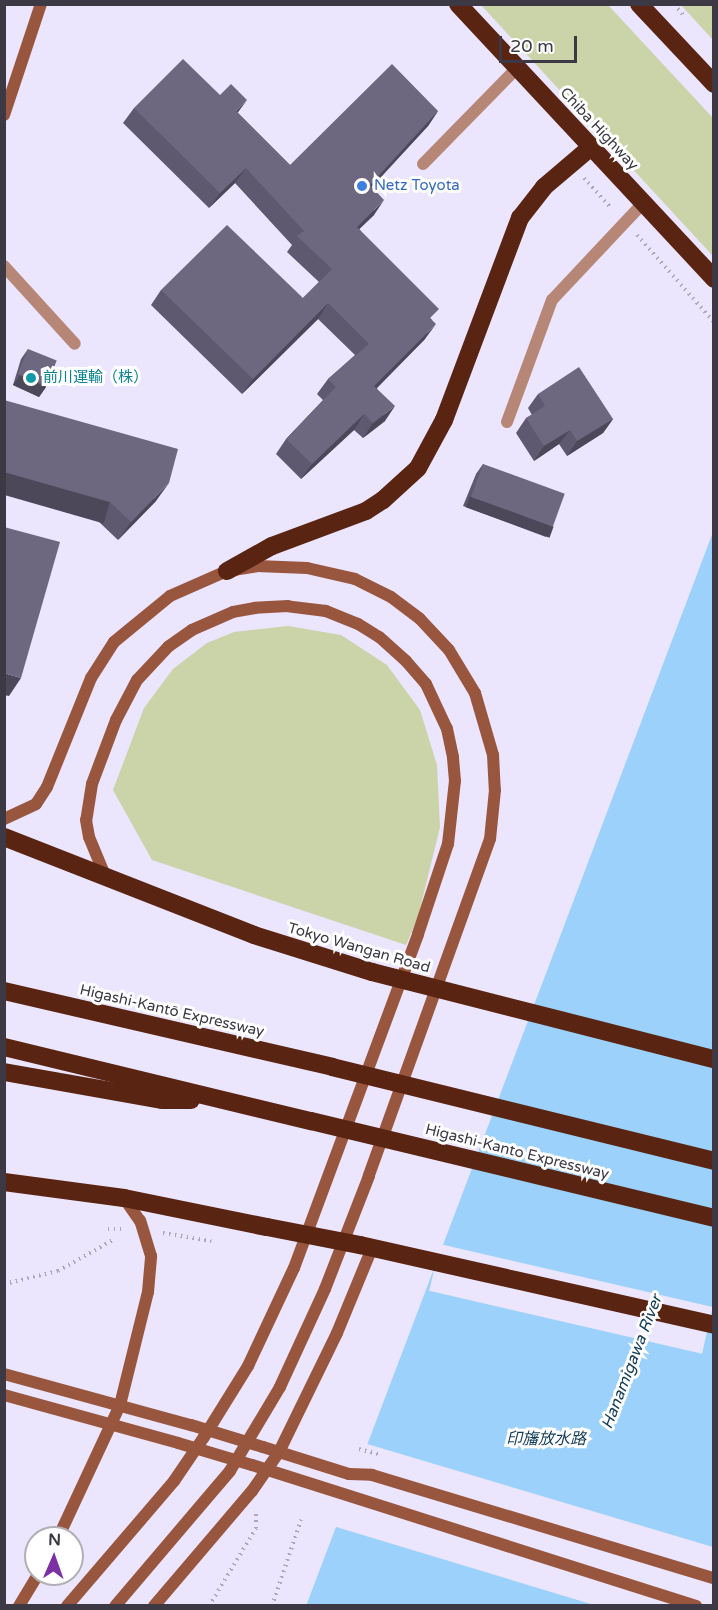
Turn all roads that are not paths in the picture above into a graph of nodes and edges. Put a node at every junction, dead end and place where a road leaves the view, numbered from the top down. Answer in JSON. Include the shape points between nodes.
{"nodes":[{"id":1,"x":41,"y":4,"type":"edge"},
{"id":2,"x":458,"y":4,"type":"edge"},
{"id":3,"x":639,"y":4,"type":"edge"},
{"id":4,"x":518,"y":68,"type":"junction"},
{"id":5,"x":714,"y":84,"type":"edge"},
{"id":6,"x":4,"y":115,"type":"edge"},
{"id":7,"x":591,"y":147,"type":"junction"},
{"id":8,"x":423,"y":164,"type":"dead end"},
{"id":9,"x":643,"y":203,"type":"junction"},
{"id":10,"x":4,"y":266,"type":"edge"},
{"id":11,"x":714,"y":279,"type":"edge"},
{"id":12,"x":75,"y":344,"type":"dead end"},
{"id":13,"x":507,"y":422,"type":"dead end"},
{"id":14,"x":227,"y":571,"type":"junction"},
{"id":15,"x":4,"y":819,"type":"edge"},
{"id":16,"x":4,"y":837,"type":"edge"},
{"id":17,"x":107,"y":879,"type":"junction"},
{"id":18,"x":4,"y":992,"type":"edge"},
{"id":19,"x":4,"y":1047,"type":"edge"},
{"id":20,"x":714,"y":1059,"type":"edge"},
{"id":21,"x":4,"y":1072,"type":"edge"},
{"id":22,"x":223,"y":1100,"type":"junction"},
{"id":23,"x":714,"y":1161,"type":"edge"},
{"id":24,"x":4,"y":1182,"type":"edge"},
{"id":25,"x":124,"y":1198,"type":"junction"},
{"id":26,"x":714,"y":1218,"type":"edge"},
{"id":27,"x":373,"y":1248,"type":"junction"},
{"id":28,"x":714,"y":1325,"type":"edge"},
{"id":29,"x":4,"y":1374,"type":"edge"},
{"id":30,"x":4,"y":1395,"type":"edge"},
{"id":31,"x":120,"y":1405,"type":"junction"},
{"id":32,"x":112,"y":1423,"type":"junction"},
{"id":33,"x":279,"y":1452,"type":"junction"},
{"id":34,"x":267,"y":1471,"type":"junction"},
{"id":35,"x":64,"y":1526,"type":"edge"},
{"id":36,"x":714,"y":1578,"type":"edge"},
{"id":37,"x":31,"y":1586,"type":"edge"},
{"id":38,"x":19,"y":1605,"type":"edge"},
{"id":39,"x":67,"y":1605,"type":"edge"},
{"id":40,"x":115,"y":1605,"type":"edge"},
{"id":41,"x":154,"y":1605,"type":"edge"},
{"id":42,"x":696,"y":1605,"type":"edge"}],
"edges":[{"from":1,"to":6,"type":"street"},
{"from":2,"to":4,"type":"highway","name":"Chiba Highway"},
{"from":3,"to":5,"type":"highway"},
{"from":4,"to":7,"type":"highway","name":"Chiba Highway"},
{"from":4,"to":8,"type":"lane"},
{"from":7,"to":9,"type":"highway","name":"Chiba Highway"},
{"from":7,"to":14,"type":"highway","via":[[544,187],[520,218],[444,420],[418,468],[366,511],[272,546]]},
{"from":9,"to":11,"type":"highway","name":"Chiba Highway"},
{"from":9,"to":13,"type":"lane","via":[[552,300]]},
{"from":10,"to":12,"type":"lane"},
{"from":14,"to":15,"type":"street","via":[[170,596],[114,642],[91,678],[47,787],[36,804]]},
{"from":14,"to":40,"type":"street","via":[[257,566],[298,568],[355,579],[391,597],[433,630],[463,671],[485,722],[495,773],[494,816],[474,888],[369,1176],[325,1289],[280,1387],[230,1471]]},
{"from":16,"to":17,"type":"highway","name":"Tokyo Wangan Road"},
{"from":17,"to":20,"type":"highway","name":"Tokyo Wangan Road","bridge":true,"via":[[254,935],[372,972]]},
{"from":17,"to":39,"type":"street","via":[[88,837],[86,820],[92,784],[116,720],[137,680],[168,647],[192,630],[225,615],[255,608],[288,606],[326,611],[379,637],[426,684],[447,729],[453,757],[455,781],[448,844],[294,1268],[248,1366],[204,1437],[174,1481]]},
{"from":18,"to":23,"type":"highway","name":"Higashi-Kantō Expressway","bridge":true},
{"from":19,"to":22,"type":"highway"},
{"from":21,"to":22,"type":"highway","via":[[162,1100]]},
{"from":22,"to":26,"type":"highway","name":"Higashi-Kanto Expressway","bridge":true},
{"from":24,"to":25,"type":"highway"},
{"from":25,"to":27,"type":"highway","bridge":true},
{"from":25,"to":31,"type":"street","via":[[142,1228],[151,1256],[148,1292]]},
{"from":27,"to":28,"type":"highway"},
{"from":27,"to":33,"type":"street"},
{"from":29,"to":31,"type":"street"},
{"from":30,"to":32,"type":"street"},
{"from":31,"to":32,"type":"street"},
{"from":31,"to":33,"type":"street","bridge":true},
{"from":32,"to":34,"type":"street","bridge":true},
{"from":32,"to":35,"type":"street"},
{"from":33,"to":34,"type":"street"},
{"from":33,"to":36,"type":"street","via":[[349,1474],[372,1475]]},
{"from":34,"to":41,"type":"street"},
{"from":34,"to":42,"type":"street"},
{"from":37,"to":38,"type":"street"}]}
